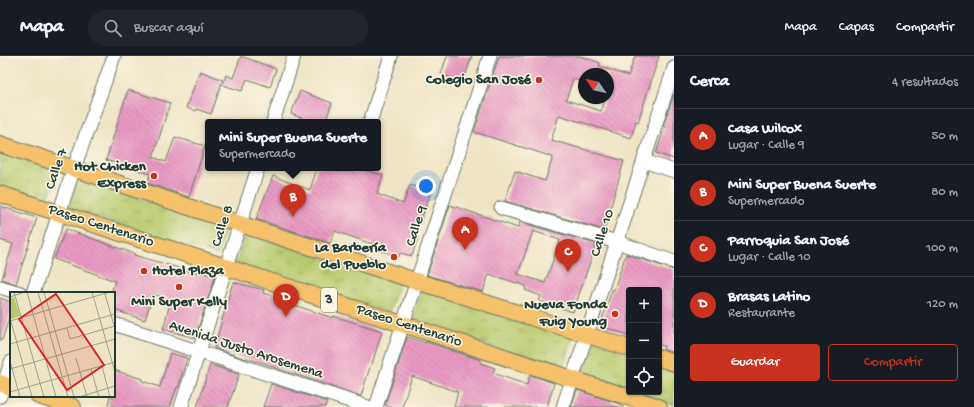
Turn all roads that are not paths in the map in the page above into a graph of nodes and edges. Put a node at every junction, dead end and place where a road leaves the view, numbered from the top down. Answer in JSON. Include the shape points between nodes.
{"nodes":[{"id":1,"x":114,"y":56,"type":"edge"},
{"id":2,"x":294,"y":56,"type":"edge"},
{"id":3,"x":391,"y":56,"type":"edge"},
{"id":4,"x":490,"y":56,"type":"edge"},
{"id":5,"x":673,"y":73,"type":"edge"},
{"id":6,"x":274,"y":119,"type":"edge"},
{"id":7,"x":371,"y":119,"type":"edge"},
{"id":8,"x":0,"y":144,"type":"edge"},
{"id":9,"x":644,"y":161,"type":"junction"},
{"id":10,"x":74,"y":168,"type":"junction"},
{"id":11,"x":674,"y":170,"type":"edge"},
{"id":12,"x":257,"y":171,"type":"edge"},
{"id":13,"x":0,"y":194,"type":"edge"},
{"id":14,"x":501,"y":208,"type":"dead end"},
{"id":15,"x":59,"y":213,"type":"junction"},
{"id":16,"x":240,"y":224,"type":"junction"},
{"id":17,"x":616,"y":242,"type":"junction"},
{"id":18,"x":674,"y":262,"type":"edge"},
{"id":19,"x":226,"y":267,"type":"junction"},
{"id":20,"x":416,"y":281,"type":"junction"},
{"id":21,"x":0,"y":286,"type":"edge"},
{"id":22,"x":17,"y":292,"type":"edge"},
{"id":23,"x":33,"y":292,"type":"edge"},
{"id":24,"x":115,"y":324,"type":"edge"},
{"id":25,"x":403,"y":324,"type":"junction"},
{"id":26,"x":587,"y":334,"type":"junction"},
{"id":27,"x":626,"y":347,"type":"edge"},
{"id":28,"x":199,"y":352,"type":"junction"},
{"id":29,"x":662,"y":359,"type":"edge"},
{"id":30,"x":674,"y":363,"type":"edge"},
{"id":31,"x":10,"y":366,"type":"edge"},
{"id":32,"x":572,"y":379,"type":"junction"},
{"id":33,"x":4,"y":388,"type":"edge"},
{"id":34,"x":42,"y":397,"type":"edge"},
{"id":35,"x":73,"y":407,"type":"edge"},
{"id":36,"x":181,"y":407,"type":"edge"},
{"id":37,"x":368,"y":407,"type":"edge"},
{"id":38,"x":376,"y":407,"type":"edge"},
{"id":39,"x":563,"y":407,"type":"edge"},
{"id":40,"x":659,"y":407,"type":"edge"}],
"edges":[{"from":1,"to":10,"type":"street","name":"Calle 7"},
{"from":2,"to":6,"type":"street"},
{"from":3,"to":7,"type":"street"},
{"from":4,"to":20,"type":"street","name":"Calle 9"},
{"from":5,"to":9,"type":"street","name":"Calle 10"},
{"from":8,"to":10,"type":"main road"},
{"from":9,"to":11,"type":"street"},
{"from":9,"to":17,"type":"street","name":"Calle 10"},
{"from":10,"to":15,"type":"street","name":"Calle 7"},
{"from":10,"to":16,"type":"main road"},
{"from":12,"to":16,"type":"street","name":"Calle 8"},
{"from":13,"to":15,"type":"main road","name":"Paseo Centenario","number":"3"},
{"from":14,"to":17,"type":"street"},
{"from":15,"to":19,"type":"main road","name":"Paseo Centenario","number":"3"},
{"from":15,"to":23,"type":"street","name":"Calle 7"},
{"from":16,"to":19,"type":"street","name":"Calle 8"},
{"from":16,"to":20,"type":"main road"},
{"from":17,"to":18,"type":"street"},
{"from":17,"to":26,"type":"street","name":"Calle 10"},
{"from":19,"to":25,"type":"main road","name":"Paseo Centenario","number":"3"},
{"from":19,"to":28,"type":"street","name":"Calle 8"},
{"from":20,"to":25,"type":"street","name":"Calle 9"},
{"from":20,"to":26,"type":"main road"},
{"from":21,"to":22,"type":"street"},
{"from":24,"to":28,"type":"street","name":"Avenida Justo Arosemena"},
{"from":25,"to":32,"type":"main road","name":"Paseo Centenario","number":"3"},
{"from":25,"to":38,"type":"street","name":"Calle 9"},
{"from":26,"to":27,"type":"main road"},
{"from":26,"to":32,"type":"street","name":"Calle 10"},
{"from":28,"to":36,"type":"street","name":"Calle 8"},
{"from":28,"to":37,"type":"street","name":"Avenida Justo Arosemena"},
{"from":29,"to":30,"type":"main road"},
{"from":31,"to":33,"type":"street"},
{"from":32,"to":39,"type":"street","name":"Calle 10"},
{"from":32,"to":40,"type":"main road","name":"Paseo Centenario","number":"3"},
{"from":34,"to":35,"type":"main road"}]}
